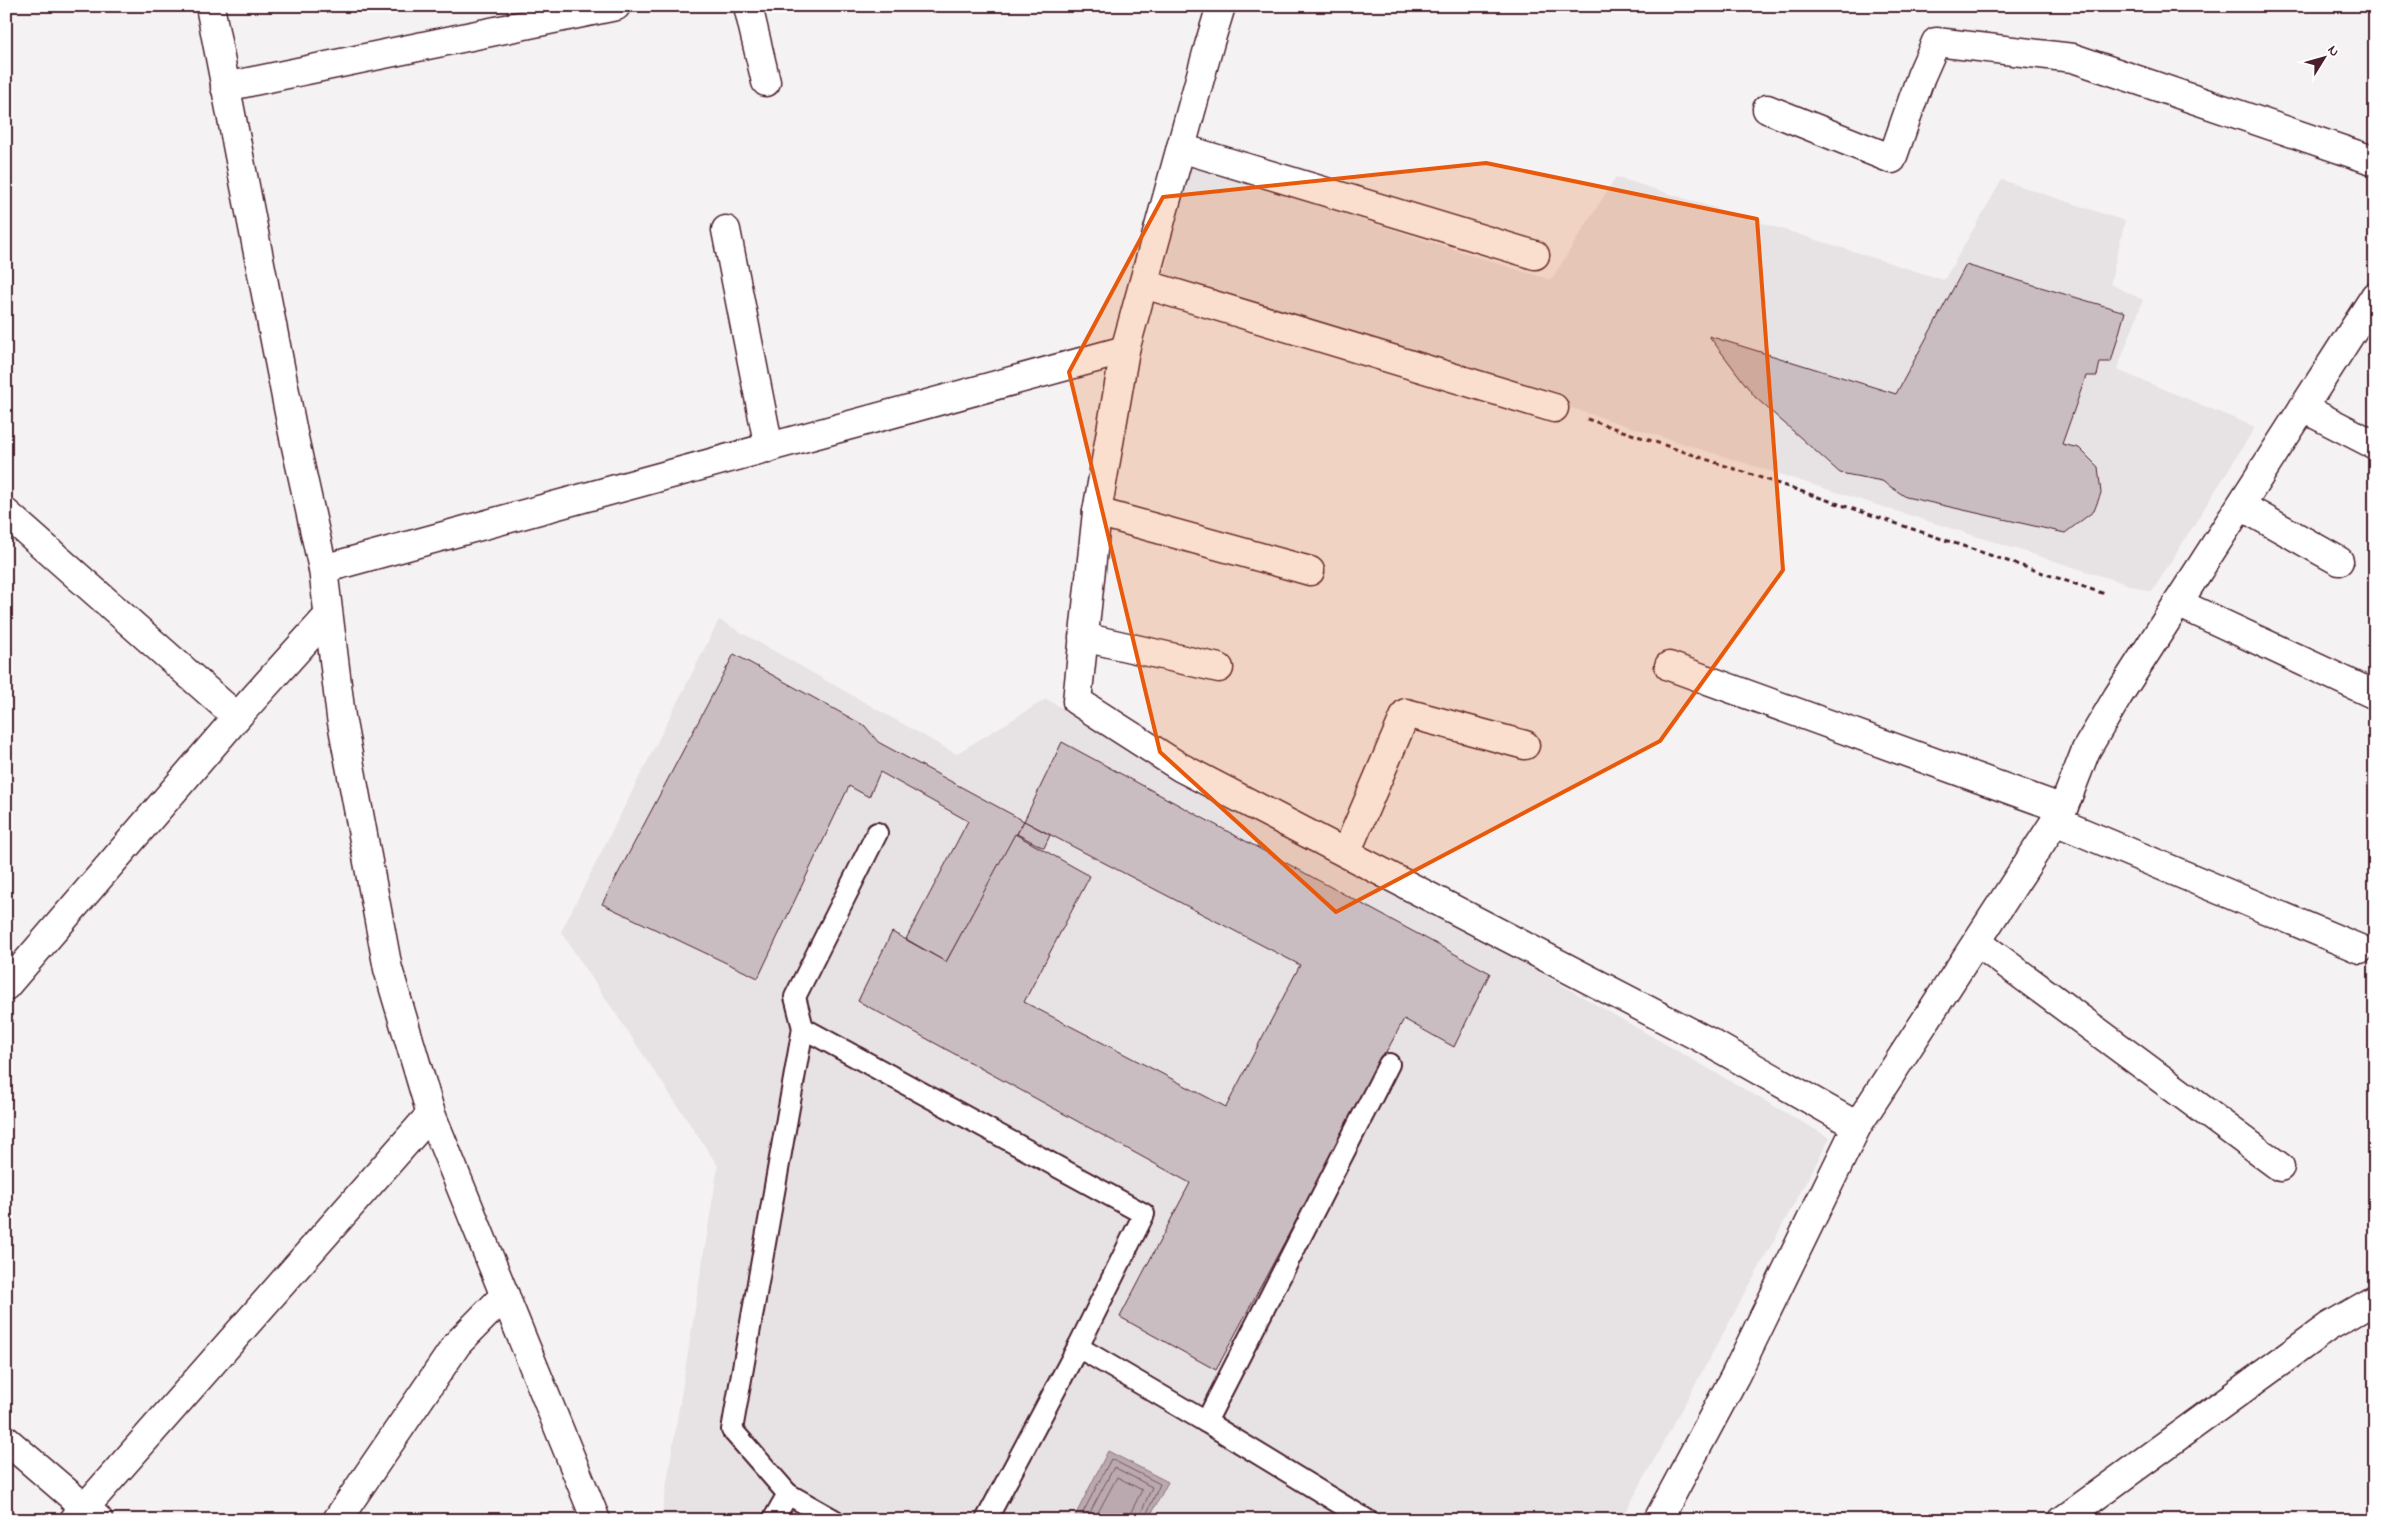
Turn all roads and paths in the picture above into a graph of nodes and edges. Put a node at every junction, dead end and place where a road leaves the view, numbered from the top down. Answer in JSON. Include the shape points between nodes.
{"nodes":[{"id":1,"x":210,"y":6,"type":"edge"},
{"id":2,"x":616,"y":6,"type":"edge"},
{"id":3,"x":748,"y":6,"type":"edge"},
{"id":4,"x":1221,"y":6,"type":"edge"},
{"id":5,"x":766,"y":82,"type":"dead end"},
{"id":6,"x":225,"y":87,"type":"junction"},
{"id":7,"x":1767,"y":109,"type":"dead end"},
{"id":8,"x":1181,"y":148,"type":"junction"},
{"id":9,"x":2375,"y":161,"type":"edge"},
{"id":10,"x":726,"y":230,"type":"dead end"},
{"id":11,"x":1535,"y":255,"type":"dead end"},
{"id":12,"x":1144,"y":284,"type":"junction"},
{"id":13,"x":2375,"y":296,"type":"edge"},
{"id":14,"x":1125,"y":350,"type":"junction"},
{"id":15,"x":1554,"y":408,"type":"joint"},
{"id":16,"x":2303,"y":408,"type":"junction"},
{"id":17,"x":2375,"y":445,"type":"edge"},
{"id":18,"x":769,"y":448,"type":"junction"},
{"id":19,"x":2240,"y":506,"type":"junction"},
{"id":20,"x":1096,"y":512,"type":"junction"},
{"id":21,"x":6,"y":514,"type":"edge"},
{"id":22,"x":2339,"y":561,"type":"dead end"},
{"id":23,"x":323,"y":570,"type":"junction"},
{"id":24,"x":1310,"y":571,"type":"dead end"},
{"id":25,"x":2105,"y":594,"type":"dead end"},
{"id":26,"x":2178,"y":603,"type":"junction"},
{"id":27,"x":327,"y":617,"type":"junction"},
{"id":28,"x":1084,"y":637,"type":"junction"},
{"id":29,"x":1668,"y":666,"type":"dead end"},
{"id":30,"x":1219,"y":668,"type":"dead end"},
{"id":31,"x":2375,"y":695,"type":"edge"},
{"id":32,"x":237,"y":717,"type":"junction"},
{"id":33,"x":1525,"y":745,"type":"dead end"},
{"id":34,"x":2059,"y":815,"type":"junction"},
{"id":35,"x":877,"y":833,"type":"dead end"},
{"id":36,"x":1346,"y":853,"type":"junction"},
{"id":37,"x":1977,"y":942,"type":"junction"},
{"id":38,"x":2360,"y":948,"type":"dead end"},
{"id":39,"x":6,"y":986,"type":"edge"},
{"id":40,"x":803,"y":1028,"type":"junction"},
{"id":41,"x":1389,"y":1064,"type":"dead end"},
{"id":42,"x":431,"y":1114,"type":"junction"},
{"id":43,"x":1857,"y":1126,"type":"junction"},
{"id":44,"x":2280,"y":1167,"type":"dead end"},
{"id":45,"x":505,"y":1295,"type":"junction"},
{"id":46,"x":2375,"y":1300,"type":"edge"},
{"id":47,"x":1078,"y":1347,"type":"junction"},
{"id":48,"x":1206,"y":1422,"type":"junction"},
{"id":49,"x":6,"y":1440,"type":"edge"},
{"id":50,"x":788,"y":1494,"type":"junction"},
{"id":51,"x":86,"y":1516,"type":"edge"},
{"id":52,"x":337,"y":1520,"type":"edge"},
{"id":53,"x":596,"y":1520,"type":"edge"},
{"id":54,"x":773,"y":1520,"type":"edge"},
{"id":55,"x":834,"y":1520,"type":"edge"},
{"id":56,"x":986,"y":1520,"type":"edge"},
{"id":57,"x":1366,"y":1520,"type":"edge"},
{"id":58,"x":1658,"y":1520,"type":"edge"},
{"id":59,"x":2063,"y":1520,"type":"edge"}],
"edges":[{"from":1,"to":6,"type":"street"},
{"from":2,"to":6,"type":"street"},
{"from":3,"to":5,"type":"street"},
{"from":4,"to":8,"type":"street"},
{"from":6,"to":23,"type":"street"},
{"from":7,"to":9,"type":"street","via":[[1892,159],[1936,42],[2073,58]]},
{"from":8,"to":11,"type":"street"},
{"from":8,"to":12,"type":"street"},
{"from":10,"to":18,"type":"street"},
{"from":12,"to":14,"type":"street"},
{"from":12,"to":15,"type":"street"},
{"from":13,"to":16,"type":"street"},
{"from":14,"to":18,"type":"street"},
{"from":14,"to":20,"type":"street"},
{"from":15,"to":25,"type":"path"},
{"from":16,"to":17,"type":"street"},
{"from":16,"to":19,"type":"street"},
{"from":18,"to":23,"type":"street"},
{"from":19,"to":22,"type":"street"},
{"from":19,"to":26,"type":"street"},
{"from":20,"to":24,"type":"street"},
{"from":20,"to":28,"type":"street"},
{"from":21,"to":32,"type":"street"},
{"from":23,"to":27,"type":"street"},
{"from":26,"to":31,"type":"street"},
{"from":26,"to":34,"type":"street","via":[[2086,750]]},
{"from":27,"to":32,"type":"street"},
{"from":27,"to":42,"type":"street","via":[[341,717],[388,969]]},
{"from":28,"to":30,"type":"street"},
{"from":28,"to":36,"type":"street","via":[[1077,701],[1180,767]]},
{"from":29,"to":34,"type":"street"},
{"from":32,"to":39,"type":"street"},
{"from":33,"to":36,"type":"street","via":[[1406,713]]},
{"from":34,"to":37,"type":"street"},
{"from":34,"to":38,"type":"street"},
{"from":35,"to":40,"type":"lane","via":[[795,997]]},
{"from":36,"to":43,"type":"street","via":[[1709,1042]]},
{"from":37,"to":43,"type":"street"},
{"from":37,"to":44,"type":"street"},
{"from":40,"to":47,"type":"lane","via":[[1144,1214]]},
{"from":40,"to":50,"type":"lane","via":[[732,1430]]},
{"from":41,"to":48,"type":"lane"},
{"from":42,"to":45,"type":"street"},
{"from":42,"to":51,"type":"street"},
{"from":43,"to":58,"type":"street","via":[[1735,1376]]},
{"from":45,"to":52,"type":"street","via":[[457,1344]]},
{"from":45,"to":53,"type":"street"},
{"from":46,"to":59,"type":"street","via":[[2328,1327]]},
{"from":47,"to":48,"type":"lane"},
{"from":47,"to":56,"type":"lane"},
{"from":48,"to":57,"type":"lane"},
{"from":49,"to":51,"type":"street"},
{"from":50,"to":54,"type":"lane"},
{"from":50,"to":55,"type":"lane"}]}
